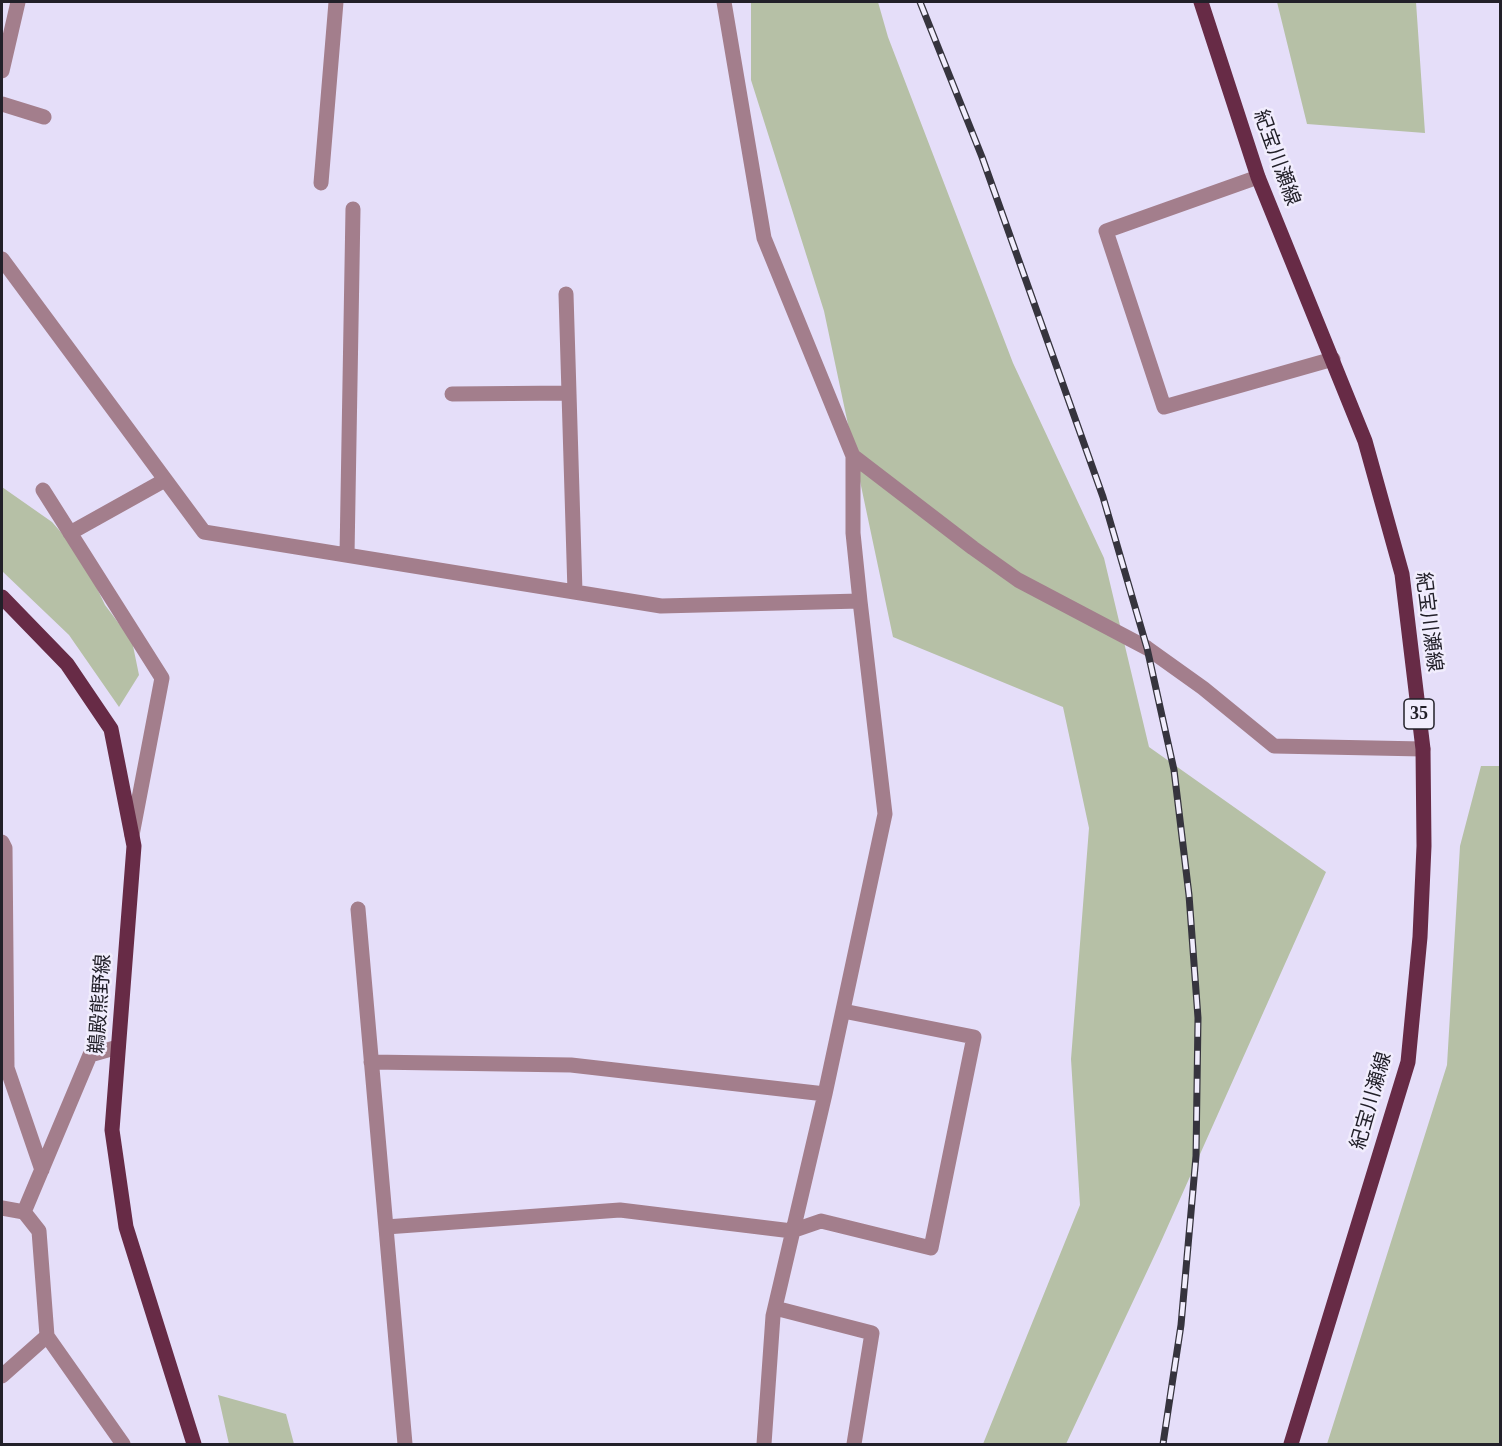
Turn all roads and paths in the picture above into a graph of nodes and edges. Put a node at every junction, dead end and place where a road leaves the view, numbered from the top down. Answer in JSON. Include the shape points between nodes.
{"nodes":[{"id":1,"x":18,"y":2,"type":"edge"},
{"id":2,"x":336,"y":2,"type":"edge"},
{"id":3,"x":724,"y":2,"type":"edge"},
{"id":4,"x":1201,"y":2,"type":"edge"},
{"id":5,"x":2,"y":71,"type":"edge"},
{"id":6,"x":2,"y":104,"type":"edge"},
{"id":7,"x":44,"y":117,"type":"dead end"},
{"id":8,"x":1258,"y":177,"type":"junction"},
{"id":9,"x":321,"y":183,"type":"dead end"},
{"id":10,"x":352,"y":209,"type":"dead end"},
{"id":11,"x":2,"y":259,"type":"edge"},
{"id":12,"x":567,"y":294,"type":"dead end"},
{"id":13,"x":1333,"y":359,"type":"junction"},
{"id":14,"x":569,"y":393,"type":"junction"},
{"id":15,"x":452,"y":394,"type":"dead end"},
{"id":16,"x":853,"y":456,"type":"junction"},
{"id":17,"x":165,"y":480,"type":"junction"},
{"id":18,"x":43,"y":490,"type":"dead end"},
{"id":19,"x":70,"y":533,"type":"junction"},
{"id":20,"x":347,"y":555,"type":"junction"},
{"id":21,"x":575,"y":592,"type":"junction"},
{"id":22,"x":2,"y":597,"type":"edge"},
{"id":23,"x":860,"y":601,"type":"junction"},
{"id":24,"x":1423,"y":749,"type":"junction"},
{"id":25,"x":132,"y":835,"type":"junction"},
{"id":26,"x":2,"y":842,"type":"edge"},
{"id":27,"x":358,"y":909,"type":"dead end"},
{"id":28,"x":843,"y":1011,"type":"junction"},
{"id":29,"x":118,"y":1047,"type":"junction"},
{"id":30,"x":371,"y":1062,"type":"junction"},
{"id":31,"x":825,"y":1094,"type":"junction"},
{"id":32,"x":42,"y":1170,"type":"junction"},
{"id":33,"x":2,"y":1208,"type":"edge"},
{"id":34,"x":24,"y":1212,"type":"junction"},
{"id":35,"x":386,"y":1227,"type":"junction"},
{"id":36,"x":792,"y":1231,"type":"junction"},
{"id":37,"x":776,"y":1308,"type":"junction"},
{"id":38,"x":46,"y":1336,"type":"junction"},
{"id":39,"x":2,"y":1376,"type":"edge"},
{"id":40,"x":123,"y":1444,"type":"edge"},
{"id":41,"x":194,"y":1444,"type":"edge"},
{"id":42,"x":405,"y":1444,"type":"edge"},
{"id":43,"x":764,"y":1444,"type":"edge"},
{"id":44,"x":854,"y":1444,"type":"edge"},
{"id":45,"x":1291,"y":1444,"type":"edge"}],
"edges":[{"from":1,"to":5,"type":"street"},
{"from":2,"to":9,"type":"street"},
{"from":3,"to":16,"type":"street","via":[[764,238]]},
{"from":4,"to":8,"type":"main road","name":"紀宝川瀬線","number":"35"},
{"from":6,"to":7,"type":"street"},
{"from":8,"to":13,"type":"main road","name":"紀宝川瀬線","number":"35"},
{"from":8,"to":13,"type":"street","via":[[1106,231],[1164,407]]},
{"from":10,"to":20,"type":"street"},
{"from":11,"to":17,"type":"street"},
{"from":12,"to":14,"type":"street"},
{"from":13,"to":24,"type":"main road","name":"紀宝川瀬線","number":"35","via":[[1365,441],[1402,574]]},
{"from":14,"to":15,"type":"street"},
{"from":14,"to":21,"type":"street"},
{"from":16,"to":23,"type":"street","via":[[853,533]]},
{"from":16,"to":24,"type":"street","via":[[1018,580],[1147,648],[1274,746]]},
{"from":17,"to":19,"type":"street"},
{"from":17,"to":20,"type":"street","via":[[204,532]]},
{"from":18,"to":19,"type":"street"},
{"from":19,"to":25,"type":"street","via":[[162,678]]},
{"from":20,"to":21,"type":"street"},
{"from":21,"to":23,"type":"street","via":[[661,606]]},
{"from":22,"to":25,"type":"main road","name":"鵜殿熊野線","via":[[67,664],[111,729]]},
{"from":23,"to":28,"type":"street","via":[[885,814]]},
{"from":24,"to":45,"type":"main road","name":"紀宝川瀬線","number":"35","via":[[1420,937],[1408,1062]]},
{"from":25,"to":29,"type":"main road","name":"鵜殿熊野線"},
{"from":26,"to":32,"type":"street","via":[[7,1068]]},
{"from":27,"to":30,"type":"street"},
{"from":28,"to":31,"type":"street"},
{"from":28,"to":36,"type":"street","via":[[974,1037],[931,1248],[821,1221]]},
{"from":29,"to":32,"type":"street","via":[[90,1055]]},
{"from":29,"to":41,"type":"main road","name":"鵜殿熊野線","via":[[112,1130],[126,1227]]},
{"from":30,"to":31,"type":"street","via":[[571,1065]]},
{"from":30,"to":35,"type":"street"},
{"from":31,"to":36,"type":"street"},
{"from":32,"to":34,"type":"street"},
{"from":33,"to":34,"type":"street"},
{"from":34,"to":38,"type":"street","via":[[39,1231]]},
{"from":35,"to":36,"type":"street","via":[[620,1210]]},
{"from":35,"to":42,"type":"street"},
{"from":36,"to":37,"type":"street"},
{"from":37,"to":43,"type":"street"},
{"from":37,"to":44,"type":"street","via":[[872,1333]]},
{"from":38,"to":39,"type":"street"},
{"from":38,"to":40,"type":"street"}]}
